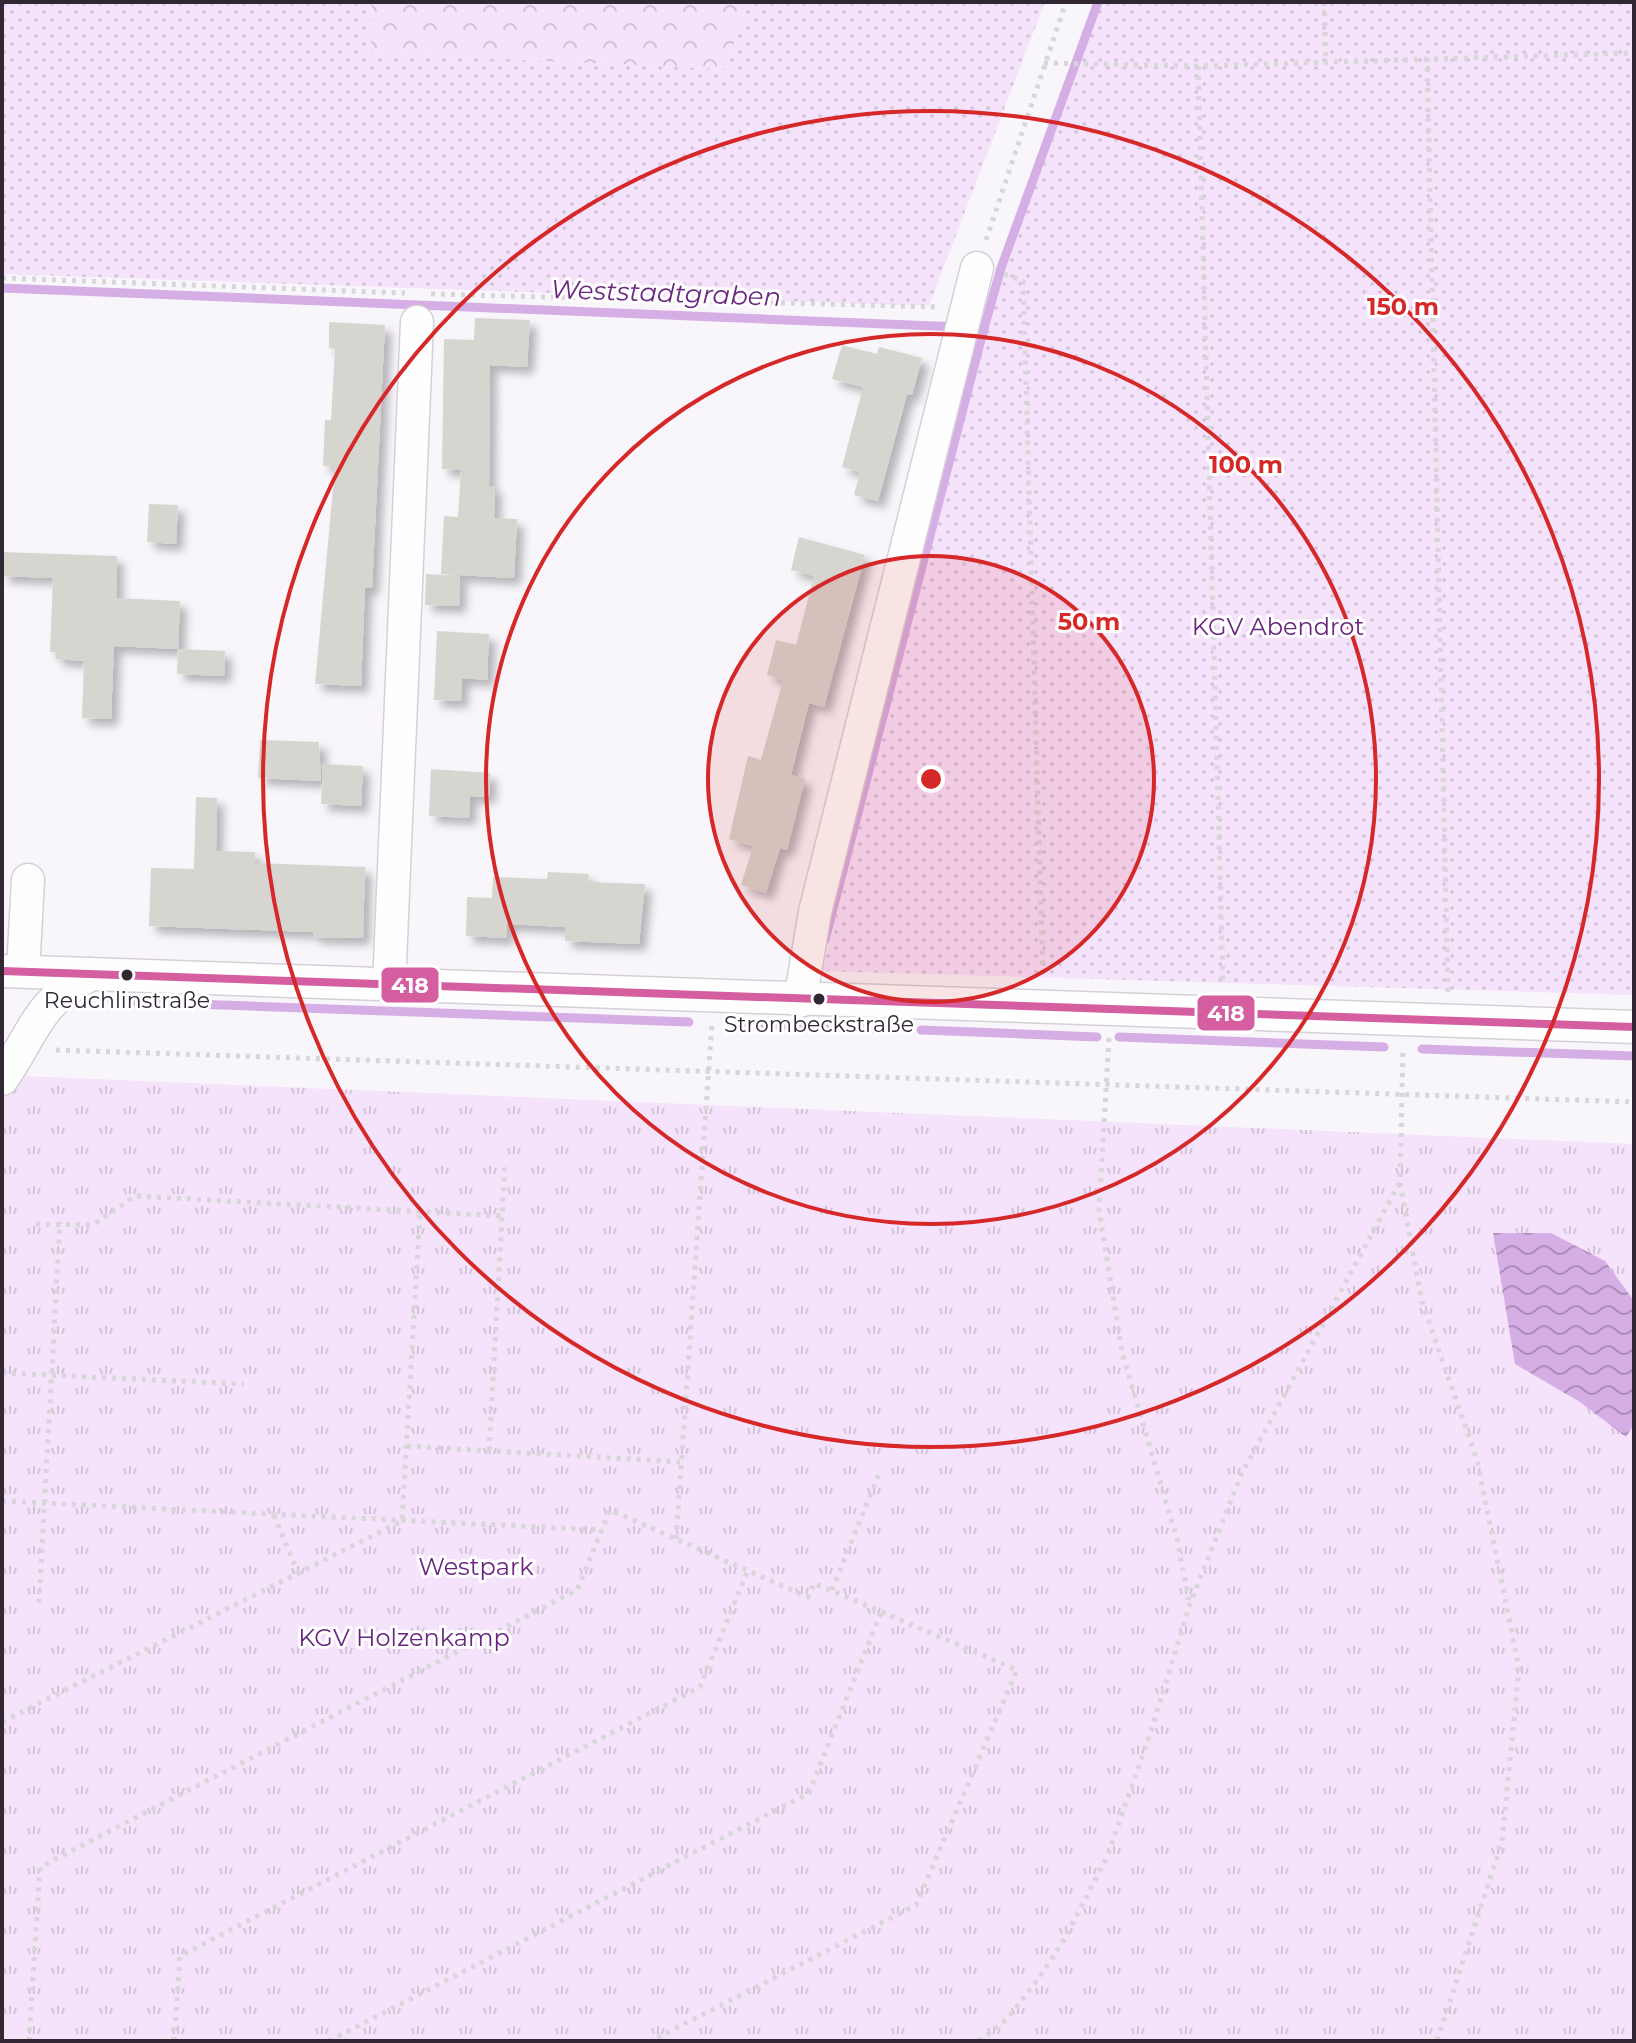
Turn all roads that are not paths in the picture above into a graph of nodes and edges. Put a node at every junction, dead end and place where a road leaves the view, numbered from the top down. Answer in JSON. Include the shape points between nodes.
{"nodes":[{"id":1,"x":989,"y":271,"type":"road end"},
{"id":2,"x":417,"y":322,"type":"dead end"},
{"id":3,"x":28,"y":880,"type":"dead end"},
{"id":4,"x":12,"y":971,"type":"edge"},
{"id":5,"x":91,"y":974,"type":"junction"},
{"id":6,"x":389,"y":987,"type":"junction"},
{"id":7,"x":800,"y":1001,"type":"junction"},
{"id":8,"x":1634,"y":1027,"type":"edge"},
{"id":9,"x":2,"y":1079,"type":"edge"}],
"edges":[{"from":1,"to":7,"type":"street","via":[[966,307],[815,912]]},
{"from":2,"to":6,"type":"street"},
{"from":3,"to":4,"type":"street"},
{"from":4,"to":5,"type":"street"},
{"from":5,"to":6,"type":"street"},
{"from":5,"to":9,"type":"street","via":[[45,1006]]},
{"from":6,"to":7,"type":"street"},
{"from":7,"to":8,"type":"street"}]}
